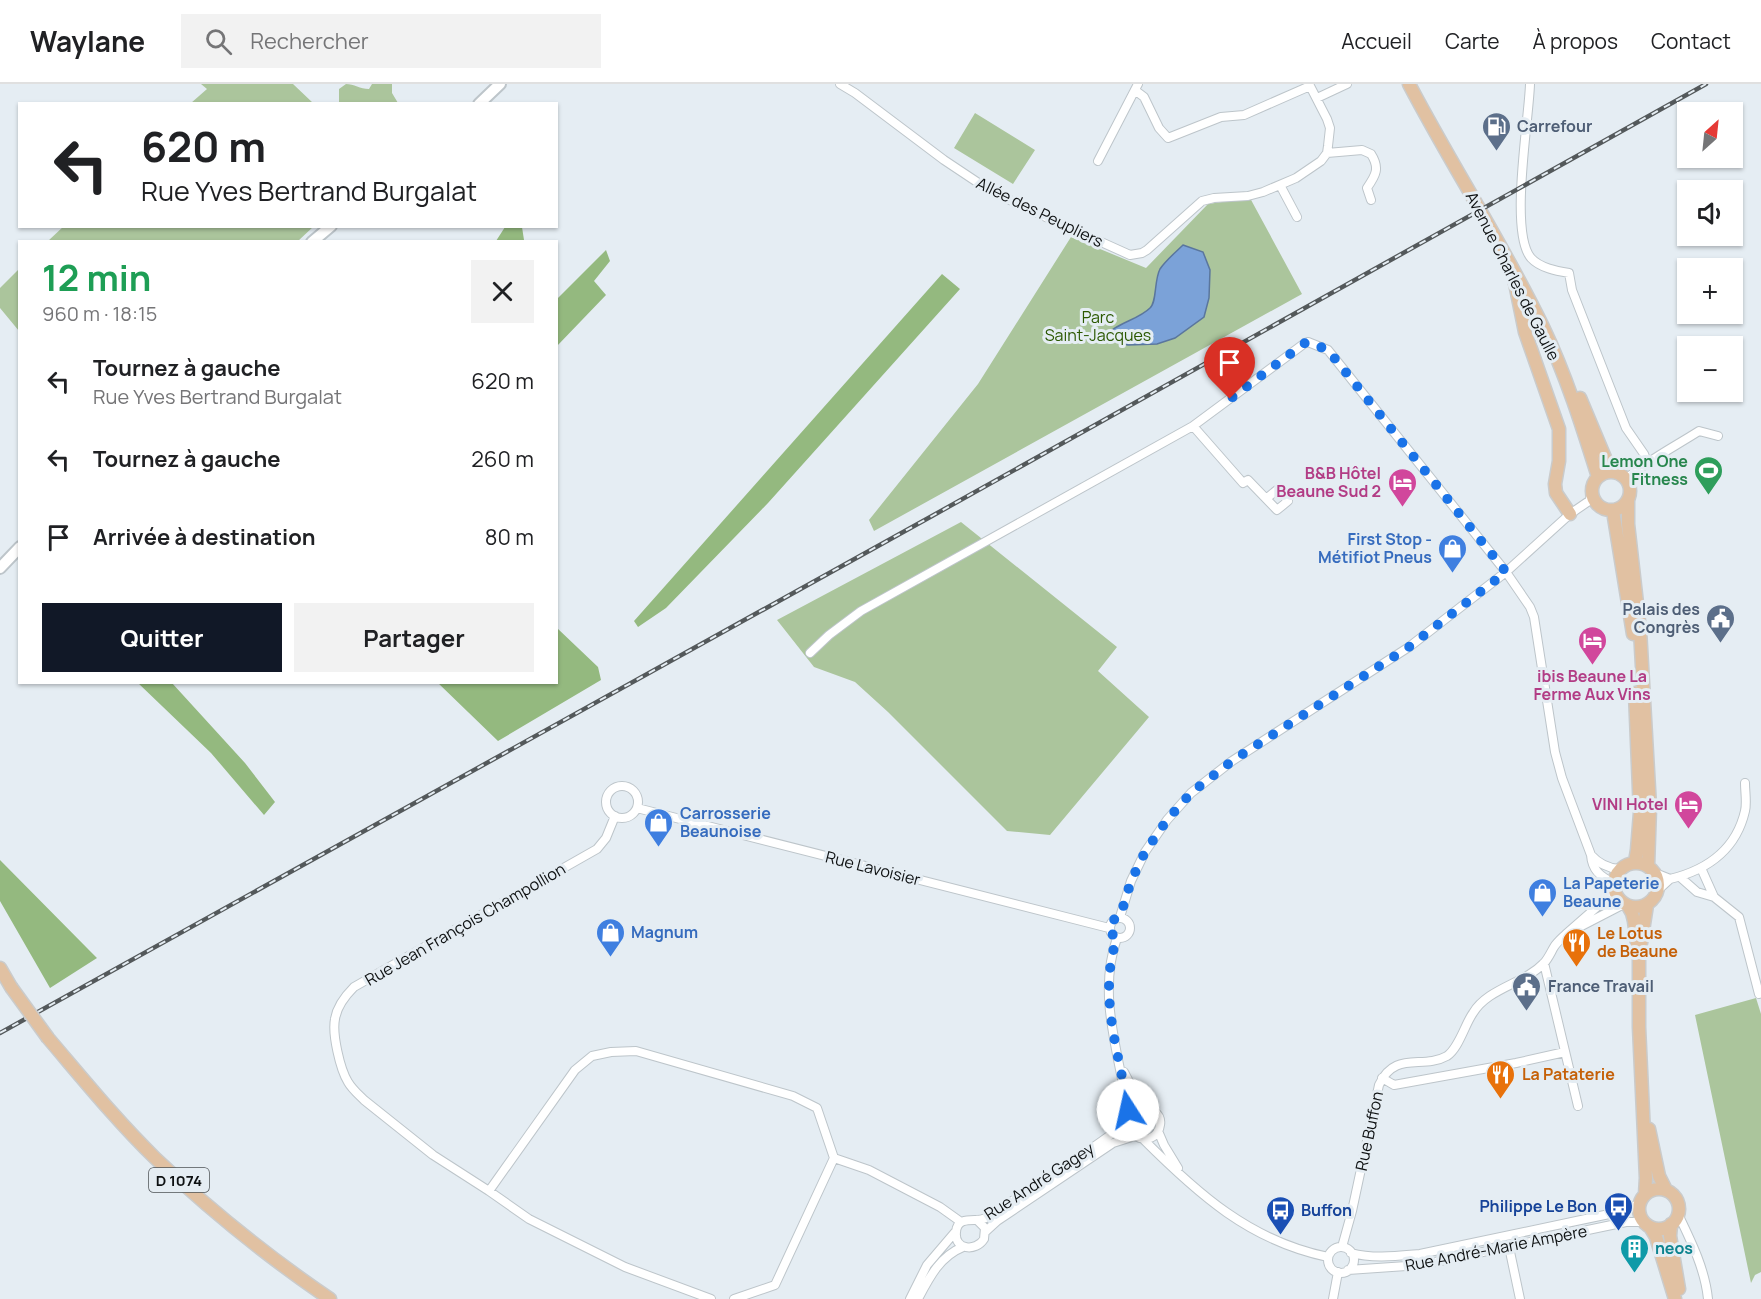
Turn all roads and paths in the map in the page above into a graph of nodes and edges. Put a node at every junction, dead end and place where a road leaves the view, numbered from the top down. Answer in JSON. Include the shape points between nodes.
{"nodes":[{"id":1,"x":500,"y":84,"type":"edge"},
{"id":2,"x":840,"y":84,"type":"edge"},
{"id":3,"x":1347,"y":84,"type":"edge"},
{"id":4,"x":1409,"y":84,"type":"edge"},
{"id":5,"x":1416,"y":84,"type":"edge"},
{"id":6,"x":1530,"y":84,"type":"edge"},
{"id":7,"x":1309,"y":85,"type":"edge"},
{"id":8,"x":1137,"y":87,"type":"edge"},
{"id":9,"x":1317,"y":98,"type":"junction"},
{"id":10,"x":481,"y":102,"type":"edge"},
{"id":11,"x":1327,"y":153,"type":"junction"},
{"id":12,"x":1098,"y":161,"type":"dead end"},
{"id":13,"x":1280,"y":185,"type":"junction"},
{"id":14,"x":1371,"y":200,"type":"dead end"},
{"id":15,"x":1297,"y":217,"type":"dead end"},
{"id":16,"x":329,"y":228,"type":"edge"},
{"id":17,"x":314,"y":240,"type":"edge"},
{"id":18,"x":1511,"y":267,"type":"junction"},
{"id":19,"x":1193,"y":426,"type":"junction"},
{"id":20,"x":1718,"y":436,"type":"dead end"},
{"id":21,"x":1647,"y":462,"type":"junction"},
{"id":22,"x":1611,"y":472,"type":"junction"},
{"id":23,"x":1598,"y":477,"type":"junction"},
{"id":24,"x":1626,"y":479,"type":"junction"},
{"id":25,"x":1592,"y":495,"type":"junction"},
{"id":26,"x":1267,"y":498,"type":"dead end"},
{"id":27,"x":1628,"y":500,"type":"junction"},
{"id":28,"x":1612,"y":511,"type":"junction"},
{"id":29,"x":1570,"y":514,"type":"junction"},
{"id":30,"x":18,"y":549,"type":"edge"},
{"id":31,"x":0,"y":568,"type":"edge"},
{"id":32,"x":1506,"y":572,"type":"junction"},
{"id":33,"x":810,"y":653,"type":"dead end"},
{"id":34,"x":1744,"y":783,"type":"dead end"},
{"id":35,"x":637,"y":808,"type":"junction"},
{"id":36,"x":615,"y":816,"type":"junction"},
{"id":37,"x":1591,"y":855,"type":"junction"},
{"id":38,"x":1635,"y":862,"type":"junction"},
{"id":39,"x":1701,"y":868,"type":"junction"},
{"id":40,"x":1619,"y":869,"type":"junction"},
{"id":41,"x":1651,"y":870,"type":"junction"},
{"id":42,"x":1680,"y":877,"type":"junction"},
{"id":43,"x":1670,"y":879,"type":"junction"},
{"id":44,"x":1614,"y":888,"type":"junction"},
{"id":45,"x":1658,"y":890,"type":"junction"},
{"id":46,"x":1714,"y":897,"type":"junction"},
{"id":47,"x":1647,"y":904,"type":"junction"},
{"id":48,"x":1626,"y":905,"type":"junction"},
{"id":49,"x":1120,"y":917,"type":"junction"},
{"id":50,"x":1109,"y":928,"type":"junction"},
{"id":51,"x":1566,"y":934,"type":"junction"},
{"id":52,"x":1117,"y":938,"type":"junction"},
{"id":53,"x":1639,"y":959,"type":"junction"},
{"id":54,"x":1544,"y":963,"type":"junction"},
{"id":55,"x":0,"y":968,"type":"edge"},
{"id":56,"x":0,"y":973,"type":"edge"},
{"id":57,"x":11,"y":987,"type":"junction"},
{"id":58,"x":1759,"y":994,"type":"dead end"},
{"id":59,"x":1565,"y":1052,"type":"junction"},
{"id":60,"x":1120,"y":1065,"type":"junction"},
{"id":61,"x":1382,"y":1078,"type":"junction"},
{"id":62,"x":1578,"y":1106,"type":"dead end"},
{"id":63,"x":1146,"y":1108,"type":"junction"},
{"id":64,"x":1644,"y":1113,"type":"junction"},
{"id":65,"x":1129,"y":1119,"type":"junction"},
{"id":66,"x":1158,"y":1131,"type":"junction"},
{"id":67,"x":1139,"y":1137,"type":"junction"},
{"id":68,"x":834,"y":1158,"type":"junction"},
{"id":69,"x":1184,"y":1177,"type":"junction"},
{"id":70,"x":1666,"y":1190,"type":"junction"},
{"id":71,"x":489,"y":1191,"type":"junction"},
{"id":72,"x":1643,"y":1199,"type":"junction"},
{"id":73,"x":1675,"y":1219,"type":"junction"},
{"id":74,"x":977,"y":1220,"type":"junction"},
{"id":75,"x":961,"y":1222,"type":"junction"},
{"id":76,"x":1647,"y":1224,"type":"junction"},
{"id":77,"x":956,"y":1231,"type":"junction"},
{"id":78,"x":985,"y":1232,"type":"junction"},
{"id":79,"x":963,"y":1247,"type":"junction"},
{"id":80,"x":1342,"y":1247,"type":"junction"},
{"id":81,"x":1509,"y":1247,"type":"junction"},
{"id":82,"x":1351,"y":1253,"type":"junction"},
{"id":83,"x":1328,"y":1257,"type":"junction"},
{"id":84,"x":1348,"y":1270,"type":"junction"},
{"id":85,"x":1338,"y":1272,"type":"junction"},
{"id":86,"x":330,"y":1299,"type":"edge"},
{"id":87,"x":711,"y":1299,"type":"edge"},
{"id":88,"x":734,"y":1299,"type":"edge"},
{"id":89,"x":910,"y":1299,"type":"edge"},
{"id":90,"x":918,"y":1299,"type":"edge"},
{"id":91,"x":1333,"y":1299,"type":"edge"},
{"id":92,"x":1520,"y":1299,"type":"edge"},
{"id":93,"x":1675,"y":1299,"type":"edge"},
{"id":94,"x":1681,"y":1299,"type":"edge"},
{"id":95,"x":1708,"y":1299,"type":"edge"}],
"edges":[{"from":1,"to":10,"type":"main road"},
{"from":2,"to":13,"type":"street","name":"Allée des Peupliers","via":[[978,182],[1124,253],[1148,250],[1202,201],[1248,196]]},
{"from":3,"to":9,"type":"street"},
{"from":4,"to":18,"type":"main road","name":"Avenue Charles de Gaulle"},
{"from":5,"to":22,"type":"main road","name":"Avenue Charles de Gaulle","via":[[1500,232],[1571,378]]},
{"from":6,"to":21,"type":"street","via":[[1520,221],[1524,243],[1531,258],[1545,267],[1569,273],[1572,290],[1626,428]]},
{"from":7,"to":8,"type":"street","via":[[1244,115],[1221,117],[1168,138]]},
{"from":7,"to":9,"type":"street"},
{"from":8,"to":12,"type":"street"},
{"from":9,"to":11,"type":"street","via":[[1330,128]]},
{"from":11,"to":13,"type":"street","name":"Allée des Peupliers","via":[[1316,165]]},
{"from":11,"to":14,"type":"street","via":[[1362,150],[1371,154],[1377,168],[1367,188]]},
{"from":13,"to":15,"type":"street"},
{"from":16,"to":17,"type":"main road"},
{"from":18,"to":23,"type":"main road","name":"Avenue Charles de Gaulle","via":[[1564,375]]},
{"from":18,"to":29,"type":"main road","via":[[1525,332],[1559,429],[1556,493]]},
{"from":19,"to":26,"type":"street","via":[[1243,483],[1248,480]]},
{"from":19,"to":32,"type":"street","via":[[1305,343],[1328,350]]},
{"from":19,"to":33,"type":"street","via":[[861,610]]},
{"from":20,"to":21,"type":"street","via":[[1699,431]]},
{"from":21,"to":24,"type":"street"},
{"from":22,"to":23,"type":"main road"},
{"from":22,"to":24,"type":"main road"},
{"from":23,"to":25,"type":"main road"},
{"from":24,"to":27,"type":"main road","via":[[1630,489]]},
{"from":25,"to":28,"type":"main road","via":[[1598,505]]},
{"from":25,"to":29,"type":"street"},
{"from":27,"to":28,"type":"main road"},
{"from":27,"to":41,"type":"main road","via":[[1640,630]]},
{"from":28,"to":38,"type":"main road","via":[[1634,638],[1640,813]]},
{"from":29,"to":32,"type":"street"},
{"from":30,"to":31,"type":"main road"},
{"from":32,"to":37,"type":"street","via":[[1534,617],[1555,752]]},
{"from":32,"to":49,"type":"street","via":[[1409,647],[1232,761],[1191,793],[1145,852]]},
{"from":34,"to":39,"type":"street","via":[[1746,810],[1735,838],[1717,859]]},
{"from":35,"to":36,"type":"street","via":[[628,817]]},
{"from":35,"to":36,"type":"street","via":[[634,792],[618,787],[610,792],[607,801],[608,810]]},
{"from":35,"to":50,"type":"street","name":"Rue Lavoisier"},
{"from":36,"to":71,"type":"street","name":"Rue Jean François Champollion","via":[[597,849],[363,981],[347,994],[337,1010],[334,1032],[338,1051],[345,1077],[355,1092],[433,1155]]},
{"from":37,"to":40,"type":"street","via":[[1607,867]]},
{"from":37,"to":44,"type":"street","via":[[1594,869]]},
{"from":38,"to":40,"type":"main road"},
{"from":38,"to":41,"type":"main road"},
{"from":39,"to":42,"type":"street"},
{"from":39,"to":46,"type":"street"},
{"from":40,"to":44,"type":"main road"},
{"from":41,"to":43,"type":"street"},
{"from":41,"to":45,"type":"main road"},
{"from":42,"to":43,"type":"street"},
{"from":42,"to":46,"type":"street","via":[[1697,892]]},
{"from":43,"to":45,"type":"street"},
{"from":44,"to":48,"type":"main road"},
{"from":44,"to":51,"type":"street","name":"Rue Buffon"},
{"from":45,"to":47,"type":"main road"},
{"from":46,"to":58,"type":"street","via":[[1739,917]]},
{"from":47,"to":48,"type":"main road"},
{"from":47,"to":53,"type":"main road"},
{"from":48,"to":51,"type":"street","name":"Rue Buffon"},
{"from":48,"to":53,"type":"main road","via":[[1632,912]]},
{"from":49,"to":50,"type":"street","via":[[1111,921]]},
{"from":49,"to":52,"type":"street","via":[[1129,923],[1130,930],[1124,938]]},
{"from":50,"to":52,"type":"street"},
{"from":51,"to":54,"type":"street","name":"Rue Buffon"},
{"from":52,"to":60,"type":"street","via":[[1110,966],[1109,1006]]},
{"from":53,"to":64,"type":"main road"},
{"from":54,"to":59,"type":"street"},
{"from":54,"to":61,"type":"street","name":"Rue Buffon","via":[[1485,999],[1448,1055],[1400,1065]]},
{"from":55,"to":57,"type":"main road","number":"D 1074"},
{"from":56,"to":57,"type":"main road","number":"D 1074"},
{"from":57,"to":86,"type":"main road","number":"D 1074","bridge":true,"via":[[48,1038],[127,1129],[191,1191],[267,1255]]},
{"from":59,"to":61,"type":"street","via":[[1394,1084]]},
{"from":59,"to":62,"type":"street"},
{"from":60,"to":63,"type":"street"},
{"from":60,"to":65,"type":"street"},
{"from":61,"to":80,"type":"street","name":"Rue Buffon"},
{"from":63,"to":65,"type":"street","via":[[1137,1109]]},
{"from":63,"to":66,"type":"street","via":[[1159,1117]]},
{"from":64,"to":70,"type":"main road"},
{"from":64,"to":72,"type":"main road","via":[[1647,1183]]},
{"from":65,"to":67,"type":"street","via":[[1130,1129]]},
{"from":65,"to":74,"type":"street","name":"Rue André Gagey","via":[[1109,1137],[994,1213]]},
{"from":66,"to":67,"type":"street","via":[[1152,1137]]},
{"from":66,"to":69,"type":"street"},
{"from":67,"to":69,"type":"street"},
{"from":67,"to":78,"type":"street","name":"Rue André Gagey","via":[[1113,1143]]},
{"from":68,"to":71,"type":"street","via":[[817,1108],[793,1096],[636,1052],[611,1052],[592,1056],[575,1070]]},
{"from":68,"to":75,"type":"street","via":[[869,1170]]},
{"from":68,"to":88,"type":"street","via":[[775,1285]]},
{"from":69,"to":83,"type":"street","via":[[1247,1227]]},
{"from":70,"to":72,"type":"main road","via":[[1656,1189]]},
{"from":70,"to":73,"type":"main road","via":[[1677,1199]]},
{"from":71,"to":87,"type":"street","name":"Rue Jean François Champollion","via":[[528,1219],[625,1267]]},
{"from":72,"to":76,"type":"main road","via":[[1640,1212]]},
{"from":72,"to":82,"type":"street","name":"Rue André-Marie Ampère","via":[[1614,1213],[1420,1254]]},
{"from":73,"to":76,"type":"main road","via":[[1660,1229]]},
{"from":73,"to":94,"type":"main road","via":[[1670,1236]]},
{"from":73,"to":95,"type":"street","via":[[1689,1234]]},
{"from":74,"to":75,"type":"street"},
{"from":74,"to":78,"type":"street"},
{"from":75,"to":77,"type":"street"},
{"from":76,"to":81,"type":"street","name":"Rue André-Marie Ampère","via":[[1626,1222]]},
{"from":76,"to":93,"type":"main road","via":[[1656,1237]]},
{"from":77,"to":79,"type":"street"},
{"from":77,"to":89,"type":"street","via":[[927,1265]]},
{"from":78,"to":79,"type":"street","via":[[980,1246]]},
{"from":79,"to":90,"type":"street","via":[[939,1264]]},
{"from":80,"to":82,"type":"street","name":"Rue André-Marie Ampère"},
{"from":80,"to":83,"type":"street","via":[[1332,1250]]},
{"from":81,"to":84,"type":"street","name":"Rue André-Marie Ampère","via":[[1421,1265]]},
{"from":81,"to":92,"type":"street"},
{"from":82,"to":84,"type":"street","via":[[1353,1260]]},
{"from":83,"to":85,"type":"street","via":[[1331,1268]]},
{"from":84,"to":85,"type":"street","name":"Rue André-Marie Ampère"},
{"from":85,"to":91,"type":"street"}]}
